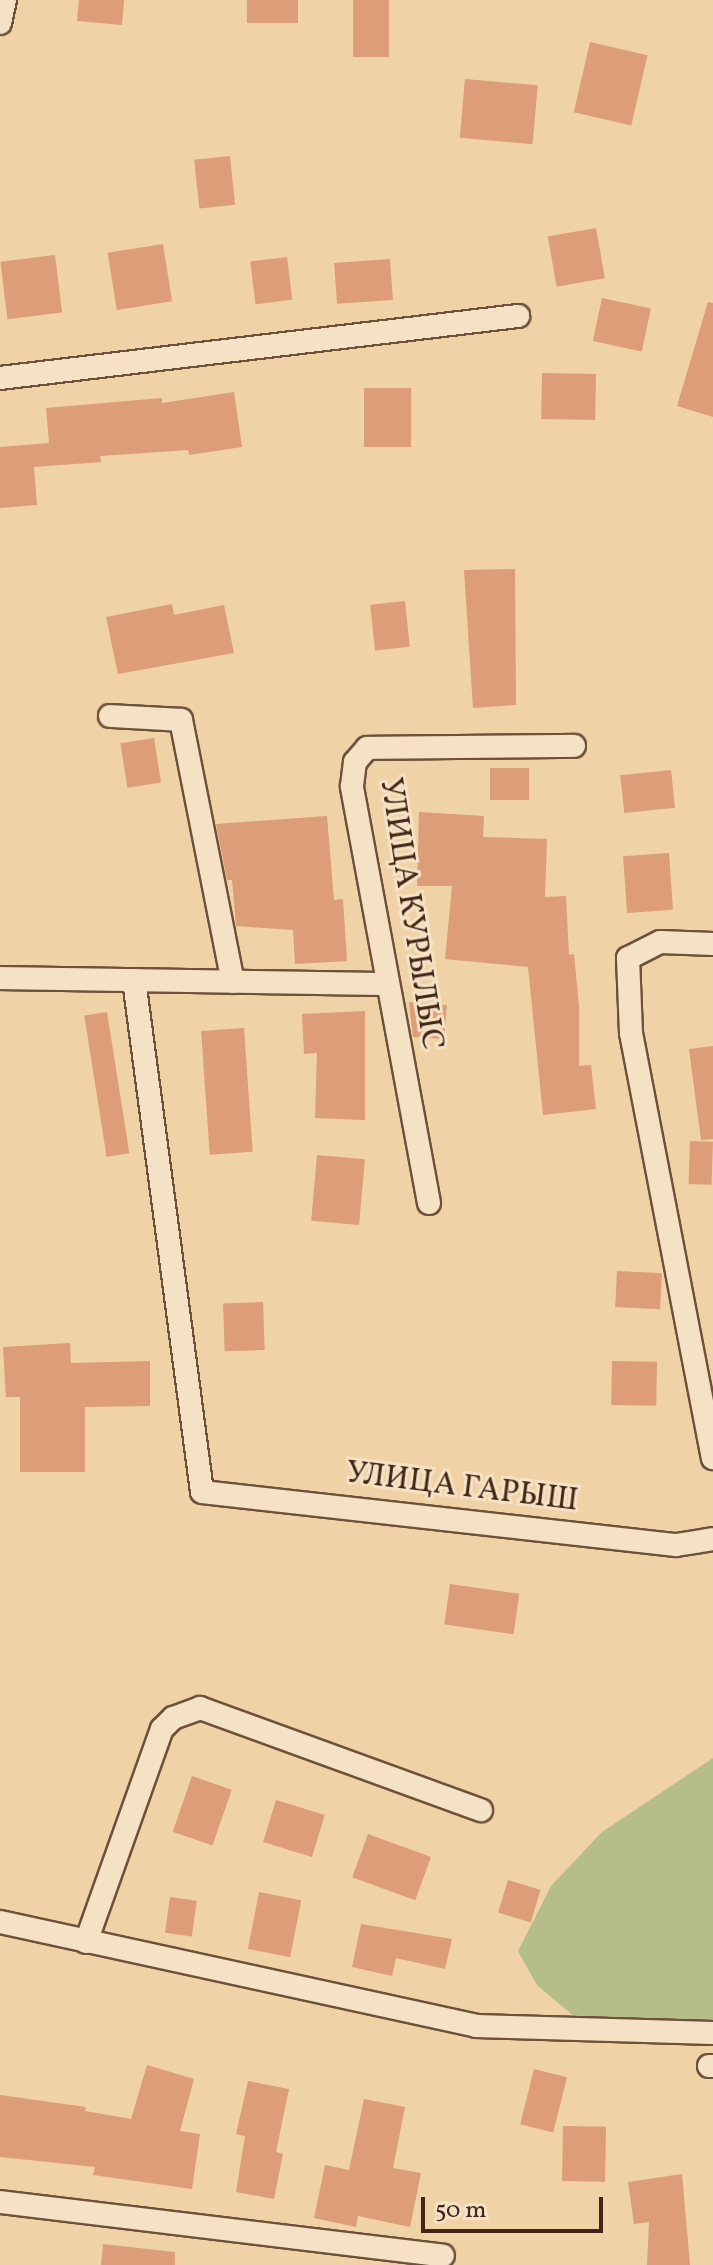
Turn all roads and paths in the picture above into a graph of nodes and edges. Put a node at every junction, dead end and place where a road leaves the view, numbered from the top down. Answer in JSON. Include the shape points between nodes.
{"nodes":[{"id":1,"x":5,"y":0,"type":"edge"},
{"id":2,"x":0,"y":23,"type":"edge"},
{"id":3,"x":518,"y":316,"type":"dead end"},
{"id":4,"x":0,"y":378,"type":"edge"},
{"id":5,"x":110,"y":716,"type":"dead end"},
{"id":6,"x":574,"y":746,"type":"dead end"},
{"id":7,"x":713,"y":944,"type":"edge"},
{"id":8,"x":0,"y":978,"type":"edge"},
{"id":9,"x":134,"y":980,"type":"junction"},
{"id":10,"x":233,"y":982,"type":"junction"},
{"id":11,"x":386,"y":984,"type":"junction"},
{"id":12,"x":429,"y":1203,"type":"dead end"},
{"id":13,"x":713,"y":1458,"type":"edge"},
{"id":14,"x":713,"y":1539,"type":"edge"},
{"id":15,"x":481,"y":1810,"type":"dead end"},
{"id":16,"x":0,"y":1922,"type":"edge"},
{"id":17,"x":86,"y":1942,"type":"junction"},
{"id":18,"x":713,"y":2033,"type":"edge"},
{"id":19,"x":0,"y":2202,"type":"edge"},
{"id":20,"x":443,"y":2256,"type":"dead end"}],
"edges":[{"from":1,"to":2,"type":"street"},
{"from":3,"to":4,"type":"street"},
{"from":5,"to":10,"type":"street","via":[[181,720]]},
{"from":6,"to":11,"type":"street","name":"УЛИЦА КУРЫЛЫС","via":[[367,748],[355,762],[352,786]]},
{"from":7,"to":13,"type":"street","via":[[660,942],[628,958],[636,1063]]},
{"from":8,"to":9,"type":"street"},
{"from":9,"to":10,"type":"street"},
{"from":9,"to":14,"type":"street","name":"УЛИЦА ГАРЫШ","via":[[202,1492],[676,1545]]},
{"from":10,"to":11,"type":"street"},
{"from":11,"to":12,"type":"street","name":"УЛИЦА КУРЫЛЫС"},
{"from":15,"to":17,"type":"street","via":[[200,1708],[173,1718],[162,1729]]},
{"from":16,"to":17,"type":"street"},
{"from":17,"to":18,"type":"street","via":[[476,2026]]},
{"from":19,"to":20,"type":"street"}]}
